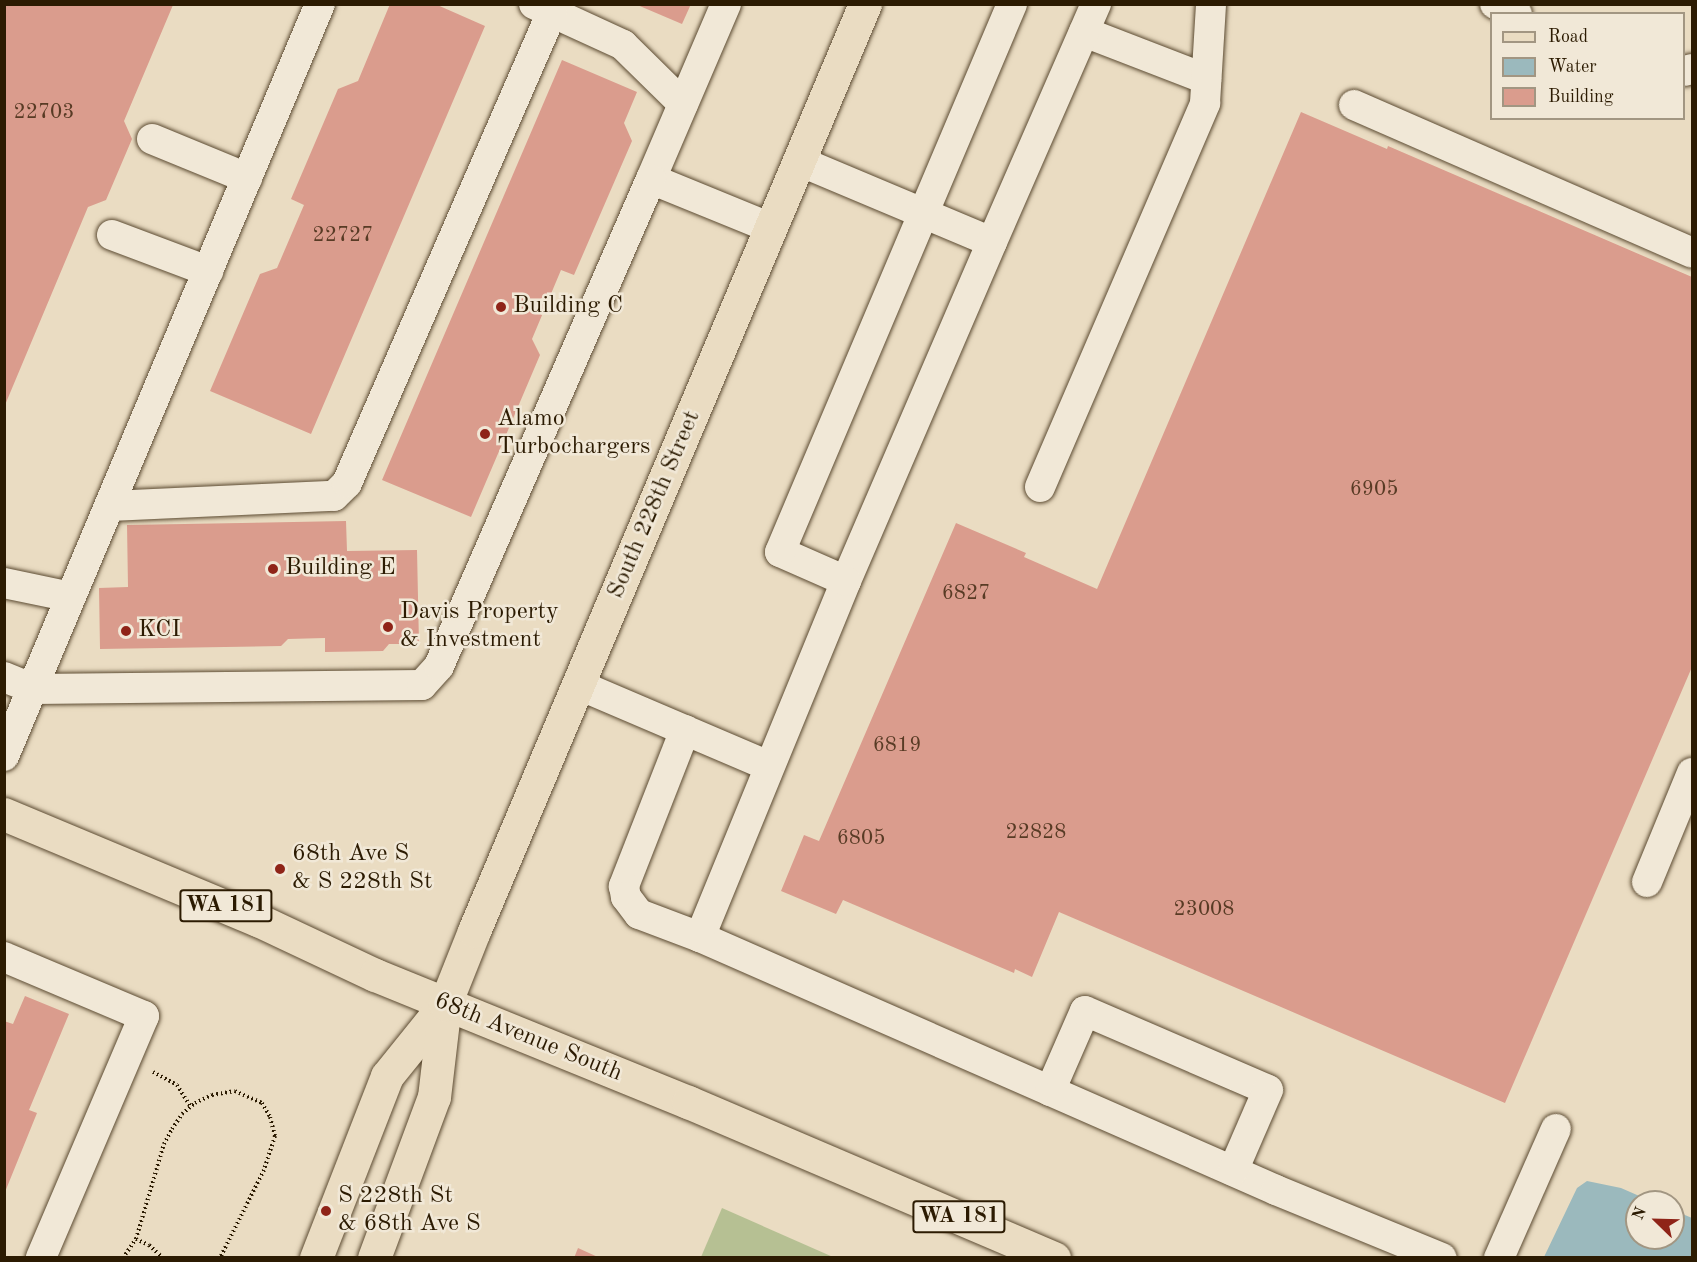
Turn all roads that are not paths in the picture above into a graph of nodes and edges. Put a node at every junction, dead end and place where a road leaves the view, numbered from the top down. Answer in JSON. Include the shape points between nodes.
{"nodes":[{"id":1,"x":320,"y":4,"type":"edge"},
{"id":2,"x":726,"y":4,"type":"edge"},
{"id":3,"x":865,"y":4,"type":"edge"},
{"id":4,"x":1012,"y":4,"type":"edge"},
{"id":5,"x":1096,"y":4,"type":"edge"},
{"id":6,"x":1211,"y":4,"type":"edge"},
{"id":7,"x":1495,"y":4,"type":"edge"},
{"id":8,"x":543,"y":8,"type":"edge"},
{"id":9,"x":1513,"y":12,"type":"edge"},
{"id":10,"x":1084,"y":32,"type":"junction"},
{"id":11,"x":1206,"y":79,"type":"junction"},
{"id":12,"x":683,"y":104,"type":"junction"},
{"id":13,"x":1354,"y":105,"type":"dead end"},
{"id":14,"x":152,"y":139,"type":"dead end"},
{"id":15,"x":799,"y":161,"type":"junction"},
{"id":16,"x":247,"y":178,"type":"junction"},
{"id":17,"x":651,"y":179,"type":"junction"},
{"id":18,"x":922,"y":213,"type":"junction"},
{"id":19,"x":771,"y":228,"type":"junction"},
{"id":20,"x":112,"y":235,"type":"dead end"},
{"id":21,"x":992,"y":242,"type":"junction"},
{"id":22,"x":1692,"y":253,"type":"edge"},
{"id":23,"x":208,"y":271,"type":"junction"},
{"id":24,"x":1040,"y":487,"type":"dead end"},
{"id":25,"x":110,"y":506,"type":"junction"},
{"id":26,"x":846,"y":580,"type":"junction"},
{"id":27,"x":4,"y":583,"type":"edge"},
{"id":28,"x":71,"y":597,"type":"junction"},
{"id":29,"x":4,"y":677,"type":"edge"},
{"id":30,"x":579,"y":685,"type":"junction"},
{"id":31,"x":33,"y":689,"type":"junction"},
{"id":32,"x":685,"y":730,"type":"junction"},
{"id":33,"x":4,"y":756,"type":"edge"},
{"id":34,"x":769,"y":766,"type":"junction"},
{"id":35,"x":1692,"y":773,"type":"edge"},
{"id":36,"x":4,"y":814,"type":"edge"},
{"id":37,"x":1681,"y":832,"type":"edge"},
{"id":38,"x":1647,"y":882,"type":"dead end"},
{"id":39,"x":699,"y":937,"type":"junction"},
{"id":40,"x":4,"y":957,"type":"edge"},
{"id":41,"x":445,"y":1004,"type":"junction"},
{"id":42,"x":1050,"y":1091,"type":"junction"},
{"id":43,"x":1556,"y":1129,"type":"dead end"},
{"id":44,"x":1233,"y":1171,"type":"junction"},
{"id":45,"x":41,"y":1257,"type":"edge"},
{"id":46,"x":316,"y":1257,"type":"edge"},
{"id":47,"x":374,"y":1257,"type":"edge"},
{"id":48,"x":1054,"y":1257,"type":"edge"},
{"id":49,"x":1442,"y":1257,"type":"edge"},
{"id":50,"x":1500,"y":1257,"type":"edge"}],
"edges":[{"from":1,"to":16,"type":"lane"},
{"from":2,"to":12,"type":"lane"},
{"from":3,"to":15,"type":"main road","name":"South 228th Street"},
{"from":4,"to":18,"type":"lane"},
{"from":5,"to":10,"type":"lane"},
{"from":6,"to":11,"type":"lane"},
{"from":7,"to":9,"type":"lane"},
{"from":8,"to":12,"type":"lane","via":[[623,45]]},
{"from":8,"to":25,"type":"lane","via":[[346,483],[334,496]]},
{"from":10,"to":11,"type":"lane"},
{"from":10,"to":21,"type":"lane"},
{"from":11,"to":24,"type":"lane","via":[[1205,103]]},
{"from":12,"to":17,"type":"lane"},
{"from":13,"to":22,"type":"lane"},
{"from":14,"to":16,"type":"lane"},
{"from":15,"to":18,"type":"lane"},
{"from":15,"to":19,"type":"main road","name":"South 228th Street"},
{"from":16,"to":23,"type":"lane"},
{"from":17,"to":19,"type":"lane"},
{"from":17,"to":31,"type":"lane","via":[[439,666],[422,685]]},
{"from":18,"to":21,"type":"lane"},
{"from":18,"to":26,"type":"lane","via":[[780,552]]},
{"from":19,"to":30,"type":"main road","name":"South 228th Street"},
{"from":20,"to":23,"type":"lane"},
{"from":21,"to":26,"type":"lane"},
{"from":23,"to":25,"type":"lane"},
{"from":25,"to":28,"type":"lane"},
{"from":26,"to":34,"type":"lane"},
{"from":27,"to":28,"type":"lane"},
{"from":28,"to":31,"type":"lane"},
{"from":29,"to":31,"type":"lane"},
{"from":30,"to":32,"type":"lane"},
{"from":30,"to":41,"type":"main road","name":"South 228th Street"},
{"from":31,"to":33,"type":"lane"},
{"from":32,"to":34,"type":"lane"},
{"from":32,"to":39,"type":"lane","via":[[624,886],[626,897],[639,914]]},
{"from":34,"to":39,"type":"lane"},
{"from":35,"to":37,"type":"lane"},
{"from":36,"to":41,"type":"main road","name":"68th Avenue South","number":"WA 181","via":[[258,920]]},
{"from":37,"to":38,"type":"lane"},
{"from":39,"to":42,"type":"lane"},
{"from":40,"to":45,"type":"lane","via":[[144,1016]]},
{"from":41,"to":46,"type":"main road","name":"South 228th Street","via":[[387,1077]]},
{"from":41,"to":47,"type":"main road","name":"South 228th Street","via":[[434,1097]]},
{"from":41,"to":48,"type":"main road","name":"68th Avenue South","number":"WA 181"},
{"from":42,"to":44,"type":"lane"},
{"from":42,"to":44,"type":"lane","via":[[1085,1011],[1268,1090]]},
{"from":43,"to":50,"type":"lane"},
{"from":44,"to":49,"type":"lane"}]}
